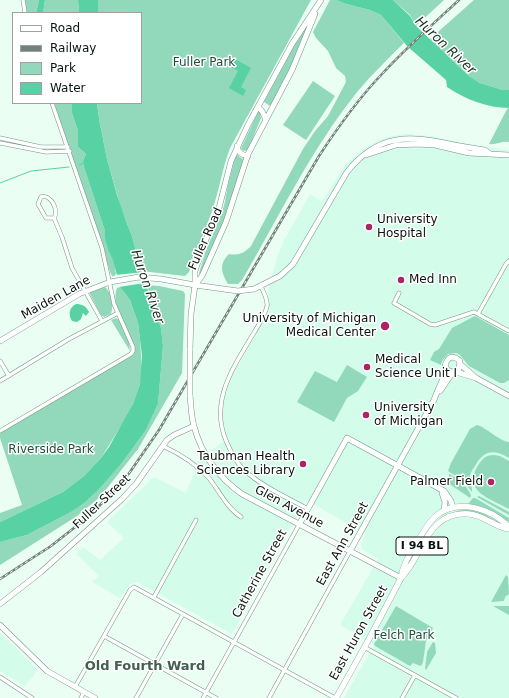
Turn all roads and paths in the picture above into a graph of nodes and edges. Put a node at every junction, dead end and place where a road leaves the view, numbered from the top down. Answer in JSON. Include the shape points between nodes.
{"nodes":[{"id":1,"x":22,"y":0,"type":"edge"},
{"id":2,"x":321,"y":0,"type":"edge"},
{"id":3,"x":25,"y":12,"type":"edge"},
{"id":4,"x":52,"y":104,"type":"edge"},
{"id":5,"x":258,"y":107,"type":"junction"},
{"id":6,"x":266,"y":120,"type":"junction"},
{"id":7,"x":0,"y":138,"type":"edge"},
{"id":8,"x":0,"y":143,"type":"edge"},
{"id":9,"x":238,"y":146,"type":"junction"},
{"id":10,"x":46,"y":147,"type":"junction"},
{"id":11,"x":69,"y":149,"type":"junction"},
{"id":12,"x":46,"y":152,"type":"junction"},
{"id":13,"x":509,"y":155,"type":"edge"},
{"id":14,"x":248,"y":156,"type":"junction"},
{"id":15,"x":54,"y":218,"type":"junction"},
{"id":16,"x":509,"y":261,"type":"edge"},
{"id":17,"x":110,"y":282,"type":"junction"},
{"id":18,"x":195,"y":285,"type":"junction"},
{"id":19,"x":261,"y":286,"type":"junction"},
{"id":20,"x":85,"y":291,"type":"junction"},
{"id":21,"x":399,"y":293,"type":"dead end"},
{"id":22,"x":118,"y":313,"type":"junction"},
{"id":23,"x":478,"y":314,"type":"junction"},
{"id":24,"x":102,"y":322,"type":"junction"},
{"id":25,"x":509,"y":331,"type":"edge"},
{"id":26,"x":0,"y":341,"type":"edge"},
{"id":27,"x":0,"y":361,"type":"edge"},
{"id":28,"x":460,"y":364,"type":"junction"},
{"id":29,"x":446,"y":368,"type":"junction"},
{"id":30,"x":454,"y":372,"type":"junction"},
{"id":31,"x":9,"y":376,"type":"junction"},
{"id":32,"x":476,"y":378,"type":"junction"},
{"id":33,"x":0,"y":381,"type":"edge"},
{"id":34,"x":509,"y":394,"type":"edge"},
{"id":35,"x":434,"y":400,"type":"junction"},
{"id":36,"x":194,"y":426,"type":"junction"},
{"id":37,"x":0,"y":431,"type":"edge"},
{"id":38,"x":163,"y":446,"type":"junction"},
{"id":39,"x":398,"y":465,"type":"junction"},
{"id":40,"x":436,"y":487,"type":"junction"},
{"id":41,"x":453,"y":508,"type":"junction"},
{"id":42,"x":308,"y":509,"type":"junction"},
{"id":43,"x":444,"y":511,"type":"junction"},
{"id":44,"x":241,"y":517,"type":"dead end"},
{"id":45,"x":447,"y":518,"type":"junction"},
{"id":46,"x":196,"y":520,"type":"dead end"},
{"id":47,"x":300,"y":523,"type":"junction"},
{"id":48,"x":509,"y":528,"type":"edge"},
{"id":49,"x":350,"y":551,"type":"junction"},
{"id":50,"x":401,"y":578,"type":"junction"},
{"id":51,"x":154,"y":597,"type":"junction"},
{"id":52,"x":0,"y":604,"type":"edge"},
{"id":53,"x":183,"y":614,"type":"junction"},
{"id":54,"x":1,"y":625,"type":"edge"},
{"id":55,"x":104,"y":636,"type":"junction"},
{"id":56,"x":234,"y":642,"type":"junction"},
{"id":57,"x":364,"y":647,"type":"junction"},
{"id":58,"x":155,"y":664,"type":"junction"},
{"id":59,"x":285,"y":670,"type":"junction"},
{"id":60,"x":415,"y":675,"type":"junction"},
{"id":61,"x":0,"y":678,"type":"edge"},
{"id":62,"x":75,"y":687,"type":"junction"},
{"id":63,"x":84,"y":692,"type":"junction"},
{"id":64,"x":206,"y":692,"type":"junction"},
{"id":65,"x":32,"y":698,"type":"edge"},
{"id":66,"x":81,"y":698,"type":"edge"},
{"id":67,"x":95,"y":698,"type":"edge"},
{"id":68,"x":136,"y":698,"type":"edge"},
{"id":69,"x":202,"y":698,"type":"edge"},
{"id":70,"x":216,"y":698,"type":"edge"},
{"id":71,"x":269,"y":698,"type":"edge"},
{"id":72,"x":335,"y":698,"type":"edge"},
{"id":73,"x":402,"y":698,"type":"edge"},
{"id":74,"x":456,"y":698,"type":"edge"}],
"edges":[{"from":1,"to":3,"type":"street"},
{"from":2,"to":5,"type":"main road","name":"Fuller Road","via":[[292,44]]},
{"from":2,"to":6,"type":"main road","name":"Fuller Road","via":[[292,70]]},
{"from":4,"to":11,"type":"street"},
{"from":5,"to":6,"type":"main road"},
{"from":5,"to":9,"type":"main road","name":"Fuller Road"},
{"from":6,"to":14,"type":"main road","name":"Fuller Road"},
{"from":7,"to":10,"type":"street"},
{"from":8,"to":12,"type":"street"},
{"from":9,"to":14,"type":"main road","via":[[242,155]]},
{"from":9,"to":18,"type":"main road","name":"Fuller Road","via":[[231,161],[219,208],[195,271]]},
{"from":10,"to":11,"type":"street"},
{"from":10,"to":12,"type":"street"},
{"from":11,"to":12,"type":"street"},
{"from":11,"to":17,"type":"street","via":[[102,248]]},
{"from":13,"to":19,"type":"main road","name":"Maiden Lane","via":[[469,153],[417,144],[396,145],[363,156],[341,180],[293,264],[280,276]]},
{"from":14,"to":18,"type":"main road","name":"Fuller Road","via":[[226,222],[202,276]]},
{"from":15,"to":15,"type":"street","via":[[57,210],[49,197],[41,197],[38,204],[46,218]]},
{"from":15,"to":20,"type":"street","via":[[72,268]]},
{"from":16,"to":23,"type":"street"},
{"from":17,"to":18,"type":"main road","name":"Maiden Lane","via":[[153,278]]},
{"from":17,"to":20,"type":"main road","name":"Maiden Lane"},
{"from":17,"to":22,"type":"street"},
{"from":18,"to":19,"type":"main road","name":"Maiden Lane","bridge":true,"via":[[238,291]]},
{"from":18,"to":36,"type":"main road","bridge":true,"via":[[190,350],[190,395]]},
{"from":19,"to":42,"type":"street","via":[[267,306],[224,386],[221,426],[231,452],[242,468],[257,480]]},
{"from":20,"to":24,"type":"street"},
{"from":20,"to":26,"type":"main road","name":"Maiden Lane"},
{"from":21,"to":23,"type":"street","via":[[394,303],[430,324],[435,325],[471,312]]},
{"from":22,"to":24,"type":"street"},
{"from":22,"to":37,"type":"street","via":[[133,347],[132,352]]},
{"from":23,"to":25,"type":"street"},
{"from":24,"to":31,"type":"street"},
{"from":27,"to":31,"type":"street"},
{"from":28,"to":29,"type":"main road","via":[[457,358],[451,357],[446,362]]},
{"from":28,"to":30,"type":"main road","via":[[459,369]]},
{"from":28,"to":32,"type":"main road"},
{"from":29,"to":30,"type":"main road"},
{"from":29,"to":35,"type":"main road","name":"East Ann Street"},
{"from":30,"to":32,"type":"main road"},
{"from":30,"to":35,"type":"main road","name":"East Ann Street"},
{"from":31,"to":33,"type":"street"},
{"from":32,"to":34,"type":"main road"},
{"from":35,"to":39,"type":"main road","name":"East Ann Street"},
{"from":36,"to":38,"type":"main road","name":"Fuller Street","via":[[174,434]]},
{"from":36,"to":47,"type":"main road","name":"Glen Avenue","via":[[207,456],[223,479],[242,494]]},
{"from":38,"to":44,"type":"street","via":[[195,465]]},
{"from":38,"to":52,"type":"main road","name":"Fuller Street","via":[[122,499],[41,572]]},
{"from":39,"to":40,"type":"main road"},
{"from":39,"to":42,"type":"main road","name":"Catherine Street","via":[[348,438]]},
{"from":39,"to":49,"type":"main road","name":"East Ann Street"},
{"from":40,"to":41,"type":"main road","via":[[444,491]]},
{"from":40,"to":43,"type":"main road","via":[[445,498]]},
{"from":41,"to":43,"type":"main road","name":"East Huron Street","number":"I 94 BL"},
{"from":41,"to":45,"type":"main road"},
{"from":41,"to":48,"type":"main road","number":"I 94 BL","via":[[465,506],[480,509],[504,522]]},
{"from":42,"to":47,"type":"main road","name":"Catherine Street"},
{"from":43,"to":50,"type":"main road","name":"East Huron Street","number":"I 94 BL","via":[[426,528],[402,568]]},
{"from":45,"to":48,"type":"main road","name":"East Huron Street","number":"I 94 BL","via":[[454,515],[475,515],[501,528]]},
{"from":45,"to":50,"type":"main road","name":"East Huron Street","number":"I 94 BL","via":[[432,529],[408,571]]},
{"from":46,"to":51,"type":"street"},
{"from":47,"to":49,"type":"main road","name":"Glen Avenue"},
{"from":47,"to":56,"type":"street","name":"Catherine Street"},
{"from":49,"to":50,"type":"main road","name":"Glen Avenue"},
{"from":49,"to":59,"type":"street","name":"East Ann Street"},
{"from":50,"to":57,"type":"main road","name":"East Huron Street","number":"I 94 BL"},
{"from":51,"to":53,"type":"street"},
{"from":51,"to":55,"type":"street","via":[[132,587]]},
{"from":53,"to":56,"type":"street"},
{"from":53,"to":58,"type":"street"},
{"from":54,"to":62,"type":"main road","via":[[45,669]]},
{"from":55,"to":58,"type":"street"},
{"from":55,"to":62,"type":"street"},
{"from":56,"to":59,"type":"street"},
{"from":56,"to":64,"type":"street","name":"Catherine Street"},
{"from":57,"to":60,"type":"street"},
{"from":57,"to":72,"type":"main road","name":"East Huron Street","number":"I 94 BL"},
{"from":58,"to":64,"type":"street"},
{"from":58,"to":68,"type":"street"},
{"from":59,"to":71,"type":"street","name":"East Ann Street"},
{"from":59,"to":72,"type":"street"},
{"from":60,"to":73,"type":"street"},
{"from":60,"to":74,"type":"street"},
{"from":61,"to":65,"type":"street"},
{"from":62,"to":63,"type":"main road"},
{"from":63,"to":66,"type":"street"},
{"from":63,"to":67,"type":"main road"},
{"from":64,"to":69,"type":"street","name":"Catherine Street"},
{"from":64,"to":70,"type":"street"}]}
